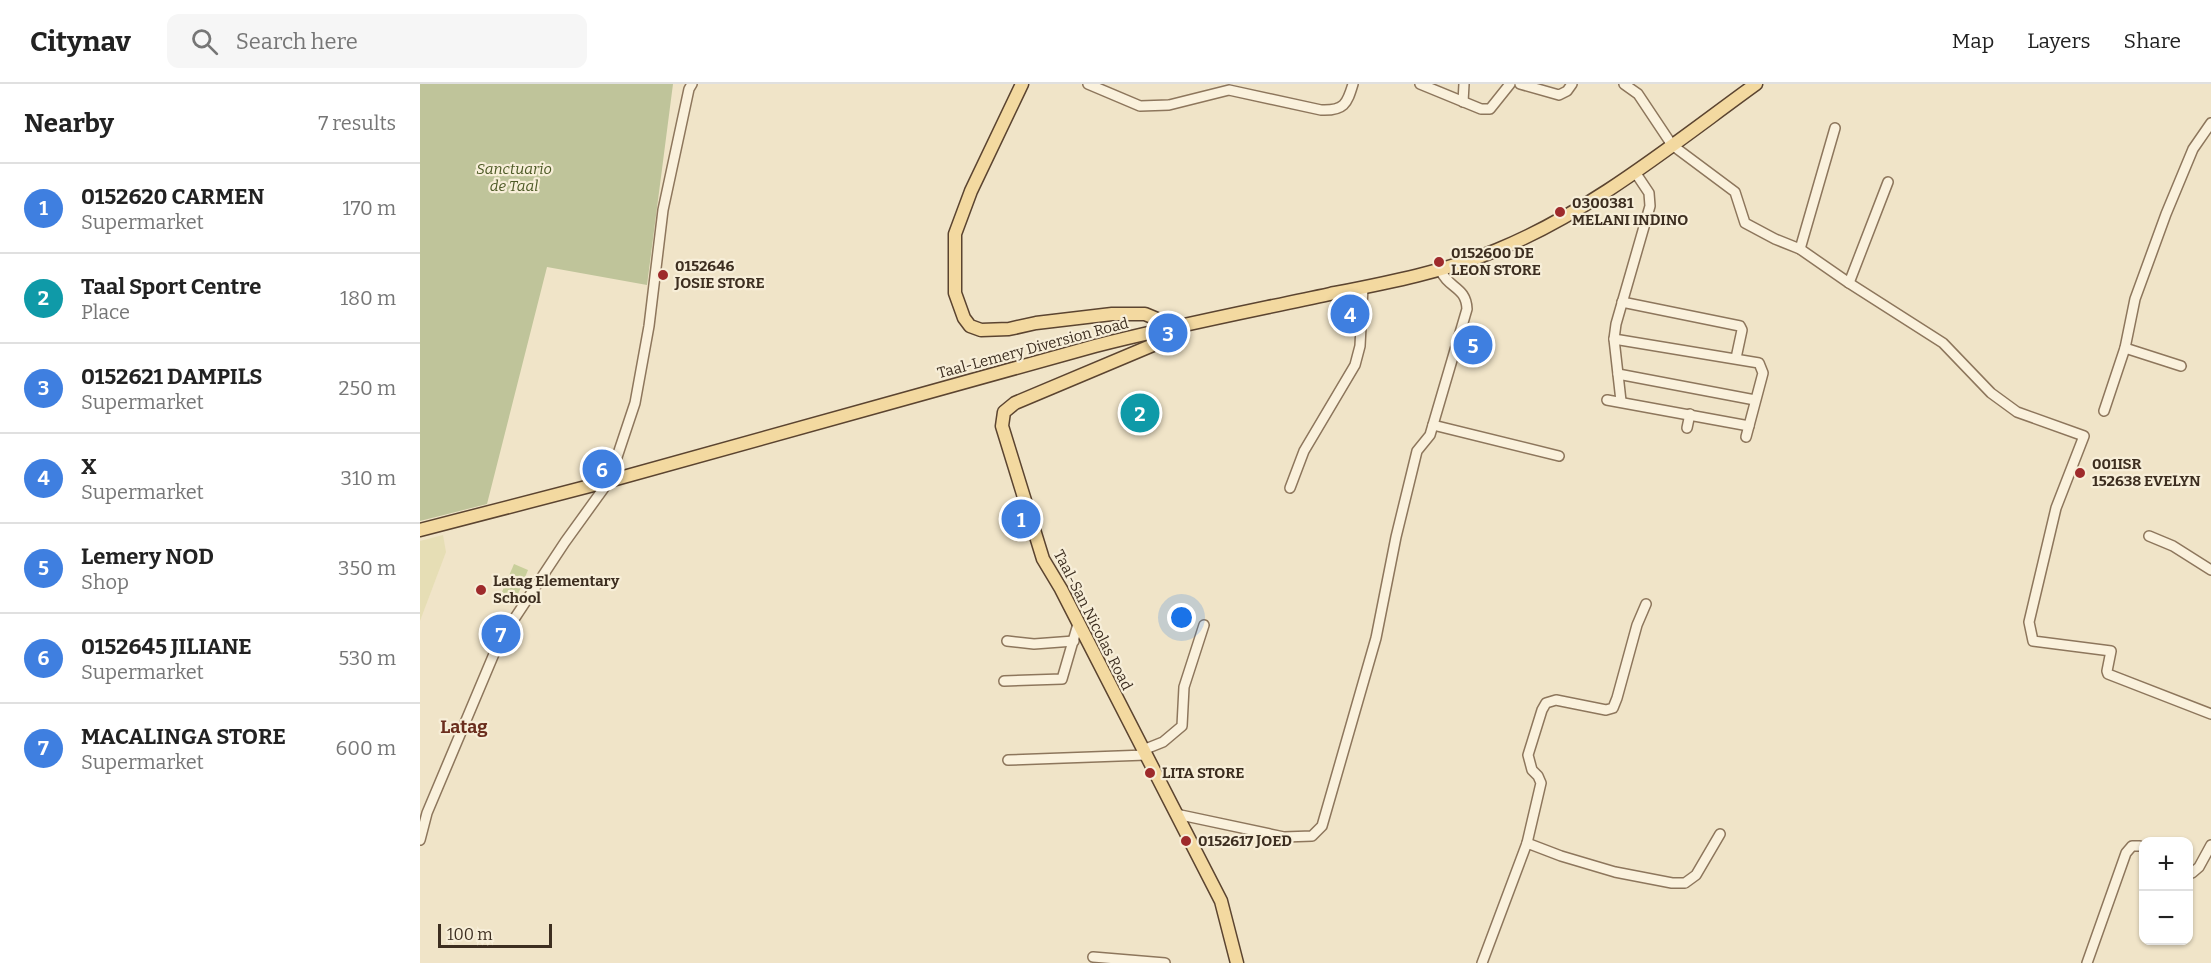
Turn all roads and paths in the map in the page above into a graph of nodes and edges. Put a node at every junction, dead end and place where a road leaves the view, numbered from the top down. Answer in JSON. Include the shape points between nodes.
{"nodes":[{"id":1,"x":692,"y":84,"type":"edge"},
{"id":2,"x":1022,"y":84,"type":"edge"},
{"id":3,"x":1088,"y":84,"type":"edge"},
{"id":4,"x":1353,"y":84,"type":"edge"},
{"id":5,"x":1420,"y":84,"type":"edge"},
{"id":6,"x":1464,"y":84,"type":"edge"},
{"id":7,"x":1510,"y":84,"type":"edge"},
{"id":8,"x":1520,"y":84,"type":"edge"},
{"id":9,"x":1572,"y":84,"type":"edge"},
{"id":10,"x":1624,"y":84,"type":"edge"},
{"id":11,"x":1756,"y":84,"type":"edge"},
{"id":12,"x":1463,"y":102,"type":"junction"},
{"id":13,"x":2211,"y":123,"type":"edge"},
{"id":14,"x":1836,"y":128,"type":"dead end"},
{"id":15,"x":1672,"y":145,"type":"junction"},
{"id":16,"x":1635,"y":172,"type":"junction"},
{"id":17,"x":1887,"y":182,"type":"dead end"},
{"id":18,"x":1800,"y":249,"type":"junction"},
{"id":19,"x":1440,"y":269,"type":"junction"},
{"id":20,"x":1849,"y":283,"type":"junction"},
{"id":21,"x":1363,"y":287,"type":"junction"},
{"id":22,"x":1622,"y":302,"type":"junction"},
{"id":23,"x":1162,"y":329,"type":"junction"},
{"id":24,"x":1614,"y":339,"type":"junction"},
{"id":25,"x":2125,"y":348,"type":"junction"},
{"id":26,"x":1736,"y":358,"type":"junction"},
{"id":27,"x":2181,"y":366,"type":"dead end"},
{"id":28,"x":1618,"y":374,"type":"junction"},
{"id":29,"x":1607,"y":400,"type":"dead end"},
{"id":30,"x":1755,"y":400,"type":"junction"},
{"id":31,"x":1621,"y":401,"type":"junction"},
{"id":32,"x":2104,"y":411,"type":"dead end"},
{"id":33,"x":1690,"y":414,"type":"junction"},
{"id":34,"x":1433,"y":425,"type":"junction"},
{"id":35,"x":1749,"y":426,"type":"junction"},
{"id":36,"x":1687,"y":428,"type":"dead end"},
{"id":37,"x":1746,"y":437,"type":"dead end"},
{"id":38,"x":1559,"y":456,"type":"dead end"},
{"id":39,"x":609,"y":481,"type":"junction"},
{"id":40,"x":1290,"y":489,"type":"dead end"},
{"id":41,"x":420,"y":530,"type":"edge"},
{"id":42,"x":2149,"y":536,"type":"dead end"},
{"id":43,"x":2211,"y":570,"type":"edge"},
{"id":44,"x":1646,"y":604,"type":"dead end"},
{"id":45,"x":1078,"y":624,"type":"junction"},
{"id":46,"x":1204,"y":625,"type":"dead end"},
{"id":47,"x":1007,"y":641,"type":"dead end"},
{"id":48,"x":1074,"y":641,"type":"junction"},
{"id":49,"x":1004,"y":681,"type":"dead end"},
{"id":50,"x":2211,"y":714,"type":"edge"},
{"id":51,"x":1144,"y":753,"type":"junction"},
{"id":52,"x":1008,"y":760,"type":"dead end"},
{"id":53,"x":1176,"y":814,"type":"junction"},
{"id":54,"x":1720,"y":834,"type":"dead end"},
{"id":55,"x":420,"y":840,"type":"edge"},
{"id":56,"x":1527,"y":843,"type":"junction"},
{"id":57,"x":2211,"y":845,"type":"edge"},
{"id":58,"x":2139,"y":846,"type":"edge"},
{"id":59,"x":2193,"y":872,"type":"edge"},
{"id":60,"x":1093,"y":957,"type":"dead end"},
{"id":61,"x":1165,"y":963,"type":"edge"},
{"id":62,"x":1237,"y":963,"type":"edge"},
{"id":63,"x":1482,"y":963,"type":"edge"},
{"id":64,"x":2087,"y":963,"type":"edge"}],
"edges":[{"from":1,"to":39,"type":"street","via":[[663,210],[635,403]]},
{"from":2,"to":23,"type":"main road","via":[[955,234],[955,292],[964,318],[970,326],[981,330],[1145,314],[1157,319]]},
{"from":3,"to":4,"type":"street","via":[[1140,106],[1169,105],[1229,90],[1334,111],[1347,101]]},
{"from":5,"to":12,"type":"street"},
{"from":6,"to":12,"type":"street"},
{"from":7,"to":12,"type":"street","via":[[1490,109]]},
{"from":8,"to":9,"type":"street","via":[[1558,95]]},
{"from":10,"to":15,"type":"street","via":[[1638,94]]},
{"from":11,"to":15,"type":"main road","name":"Taal-Lemery Diversion Road"},
{"from":13,"to":25,"type":"street","via":[[2193,149],[2166,214],[2136,298]]},
{"from":14,"to":18,"type":"street"},
{"from":15,"to":16,"type":"main road","name":"Taal-Lemery Diversion Road"},
{"from":15,"to":18,"type":"street","via":[[1735,192],[1745,223]]},
{"from":16,"to":19,"type":"main road","name":"Taal-Lemery Diversion Road","via":[[1519,240]]},
{"from":16,"to":22,"type":"street","via":[[1649,193],[1650,206]]},
{"from":17,"to":20,"type":"street"},
{"from":18,"to":20,"type":"street"},
{"from":19,"to":21,"type":"main road","name":"Taal-Lemery Diversion Road"},
{"from":19,"to":34,"type":"street","via":[[1444,279],[1467,300],[1467,309]]},
{"from":20,"to":50,"type":"street","via":[[1943,343],[1991,393],[2018,412],[2084,436],[2056,508],[2029,622],[2033,641],[2112,651],[2108,674]]},
{"from":21,"to":23,"type":"main road","name":"Taal-Lemery Diversion Road"},
{"from":21,"to":40,"type":"street","via":[[1360,346],[1355,365],[1304,451]]},
{"from":22,"to":24,"type":"street"},
{"from":22,"to":26,"type":"street","via":[[1740,326]]},
{"from":23,"to":39,"type":"main road","name":"Taal-Lemery Diversion Road"},
{"from":23,"to":45,"type":"main road","name":"Taal-San Nicolas Road","via":[[1160,341],[1153,345],[1015,403],[1002,418],[1004,436],[1043,559]]},
{"from":24,"to":26,"type":"street"},
{"from":24,"to":28,"type":"street"},
{"from":25,"to":27,"type":"street"},
{"from":25,"to":32,"type":"street"},
{"from":26,"to":30,"type":"street","via":[[1761,365],[1763,373]]},
{"from":28,"to":30,"type":"street"},
{"from":28,"to":31,"type":"street"},
{"from":29,"to":31,"type":"street"},
{"from":30,"to":35,"type":"street"},
{"from":31,"to":33,"type":"street"},
{"from":33,"to":35,"type":"street"},
{"from":33,"to":36,"type":"street"},
{"from":34,"to":38,"type":"street"},
{"from":34,"to":53,"type":"street","via":[[1427,441],[1417,451],[1376,638],[1322,826],[1312,836],[1284,837]]},
{"from":35,"to":37,"type":"street"},
{"from":39,"to":41,"type":"main road","name":"Taal-Lemery Diversion Road"},
{"from":39,"to":55,"type":"street","via":[[499,642],[427,813]]},
{"from":42,"to":43,"type":"street"},
{"from":44,"to":56,"type":"street","via":[[1613,708],[1556,700],[1546,703],[1542,710],[1528,755],[1541,783]]},
{"from":45,"to":48,"type":"street"},
{"from":45,"to":51,"type":"main road","name":"Taal-San Nicolas Road"},
{"from":46,"to":51,"type":"street","via":[[1185,687],[1182,726]]},
{"from":47,"to":48,"type":"street"},
{"from":48,"to":49,"type":"street","via":[[1062,679]]},
{"from":51,"to":52,"type":"street"},
{"from":51,"to":53,"type":"main road","name":"Taal-San Nicolas Road"},
{"from":53,"to":62,"type":"main road","name":"Taal-San Nicolas Road","via":[[1221,901]]},
{"from":54,"to":56,"type":"street","via":[[1696,875],[1685,883],[1615,872]]},
{"from":56,"to":63,"type":"street"},
{"from":57,"to":59,"type":"street"},
{"from":58,"to":64,"type":"street","via":[[2132,846],[2126,853]]},
{"from":60,"to":61,"type":"street"}]}
